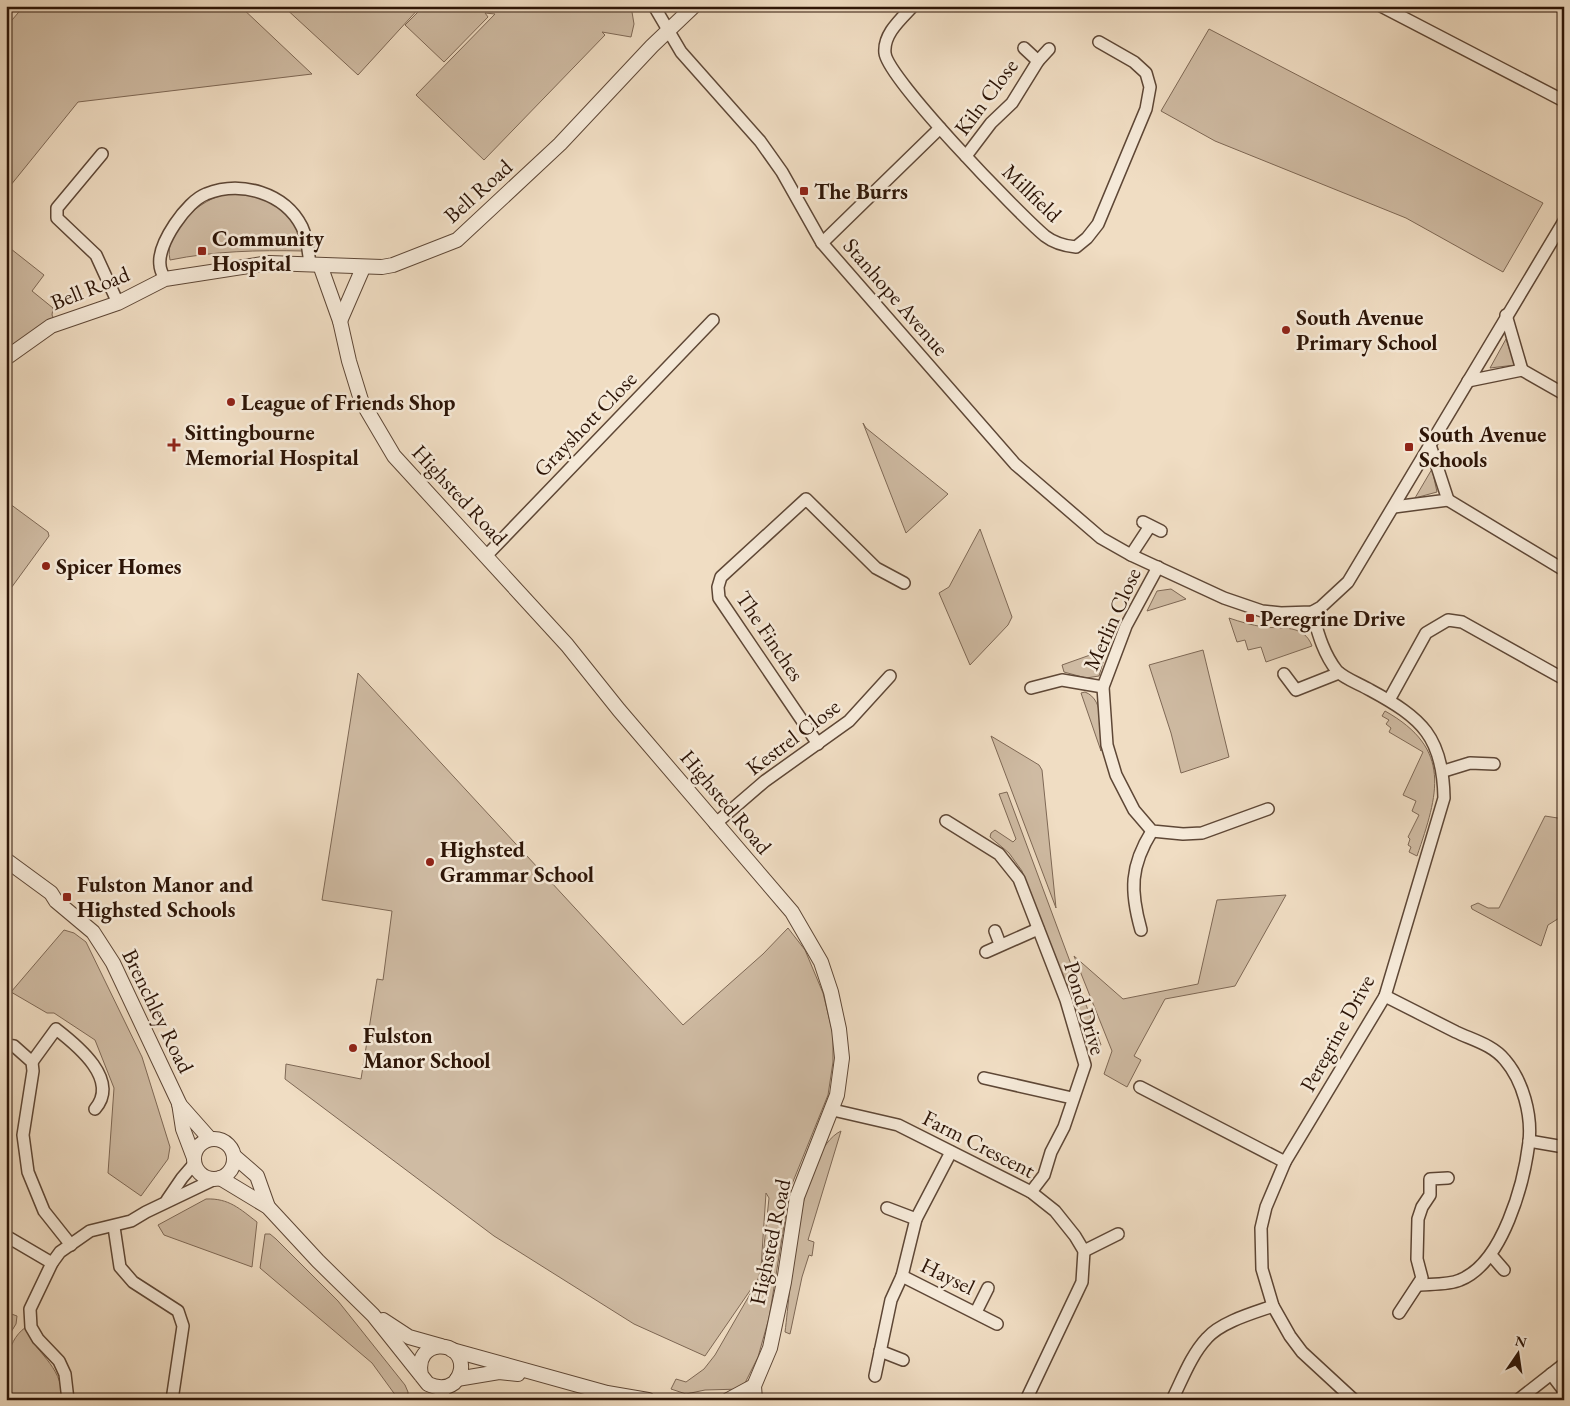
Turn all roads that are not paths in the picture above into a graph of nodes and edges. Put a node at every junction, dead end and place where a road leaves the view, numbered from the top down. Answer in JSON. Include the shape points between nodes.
{"nodes":[{"id":1,"x":654,"y":6,"type":"edge"},
{"id":2,"x":694,"y":6,"type":"edge"},
{"id":3,"x":913,"y":6,"type":"edge"},
{"id":4,"x":1381,"y":6,"type":"edge"},
{"id":5,"x":668,"y":31,"type":"junction"},
{"id":6,"x":1099,"y":42,"type":"dead end"},
{"id":7,"x":1024,"y":48,"type":"dead end"},
{"id":8,"x":1049,"y":49,"type":"dead end"},
{"id":9,"x":1038,"y":61,"type":"junction"},
{"id":10,"x":1564,"y":101,"type":"edge"},
{"id":11,"x":940,"y":128,"type":"junction"},
{"id":12,"x":102,"y":154,"type":"dead end"},
{"id":13,"x":966,"y":156,"type":"junction"},
{"id":14,"x":1564,"y":221,"type":"edge"},
{"id":15,"x":822,"y":243,"type":"junction"},
{"id":16,"x":315,"y":265,"type":"junction"},
{"id":17,"x":363,"y":268,"type":"junction"},
{"id":18,"x":165,"y":279,"type":"junction"},
{"id":19,"x":118,"y":303,"type":"junction"},
{"id":20,"x":1506,"y":316,"type":"junction"},
{"id":21,"x":712,"y":320,"type":"dead end"},
{"id":22,"x":340,"y":322,"type":"junction"},
{"id":23,"x":6,"y":358,"type":"edge"},
{"id":24,"x":1522,"y":370,"type":"junction"},
{"id":25,"x":1468,"y":380,"type":"junction"},
{"id":26,"x":1564,"y":394,"type":"edge"},
{"id":27,"x":1430,"y":445,"type":"junction"},
{"id":28,"x":1448,"y":500,"type":"junction"},
{"id":29,"x":1394,"y":507,"type":"junction"},
{"id":30,"x":1161,"y":531,"type":"dead end"},
{"id":31,"x":487,"y":555,"type":"junction"},
{"id":32,"x":1131,"y":555,"type":"junction"},
{"id":33,"x":1158,"y":567,"type":"junction"},
{"id":34,"x":1564,"y":570,"type":"edge"},
{"id":35,"x":904,"y":583,"type":"dead end"},
{"id":36,"x":1312,"y":612,"type":"junction"},
{"id":37,"x":1339,"y":673,"type":"junction"},
{"id":38,"x":1284,"y":674,"type":"dead end"},
{"id":39,"x":890,"y":676,"type":"dead end"},
{"id":40,"x":1564,"y":678,"type":"edge"},
{"id":41,"x":1103,"y":687,"type":"junction"},
{"id":42,"x":1031,"y":688,"type":"dead end"},
{"id":43,"x":1389,"y":700,"type":"junction"},
{"id":44,"x":818,"y":744,"type":"junction"},
{"id":45,"x":1494,"y":764,"type":"dead end"},
{"id":46,"x":1444,"y":771,"type":"junction"},
{"id":47,"x":1268,"y":809,"type":"dead end"},
{"id":48,"x":946,"y":821,"type":"dead end"},
{"id":49,"x":715,"y":824,"type":"junction"},
{"id":50,"x":1152,"y":831,"type":"junction"},
{"id":51,"x":6,"y":860,"type":"edge"},
{"id":52,"x":1038,"y":929,"type":"junction"},
{"id":53,"x":1141,"y":930,"type":"dead end"},
{"id":54,"x":995,"y":931,"type":"dead end"},
{"id":55,"x":1000,"y":944,"type":"junction"},
{"id":56,"x":986,"y":952,"type":"dead end"},
{"id":57,"x":1385,"y":996,"type":"junction"},
{"id":58,"x":6,"y":1045,"type":"edge"},
{"id":59,"x":32,"y":1062,"type":"junction"},
{"id":60,"x":984,"y":1078,"type":"dead end"},
{"id":61,"x":1140,"y":1088,"type":"dead end"},
{"id":62,"x":1072,"y":1098,"type":"junction"},
{"id":63,"x":179,"y":1103,"type":"junction"},
{"id":64,"x":95,"y":1109,"type":"dead end"},
{"id":65,"x":833,"y":1110,"type":"junction"},
{"id":66,"x":210,"y":1139,"type":"junction"},
{"id":67,"x":1529,"y":1141,"type":"junction"},
{"id":68,"x":1564,"y":1147,"type":"edge"},
{"id":69,"x":951,"y":1152,"type":"junction"},
{"id":70,"x":234,"y":1156,"type":"junction"},
{"id":71,"x":194,"y":1161,"type":"junction"},
{"id":72,"x":1285,"y":1162,"type":"junction"},
{"id":73,"x":1448,"y":1178,"type":"dead end"},
{"id":74,"x":218,"y":1179,"type":"junction"},
{"id":75,"x":1031,"y":1192,"type":"junction"},
{"id":76,"x":166,"y":1202,"type":"junction"},
{"id":77,"x":268,"y":1207,"type":"junction"},
{"id":78,"x":888,"y":1208,"type":"dead end"},
{"id":79,"x":916,"y":1219,"type":"junction"},
{"id":80,"x":114,"y":1227,"type":"junction"},
{"id":81,"x":1118,"y":1234,"type":"dead end"},
{"id":82,"x":6,"y":1236,"type":"edge"},
{"id":83,"x":71,"y":1245,"type":"junction"},
{"id":84,"x":1084,"y":1251,"type":"junction"},
{"id":85,"x":1491,"y":1255,"type":"junction"},
{"id":86,"x":52,"y":1263,"type":"junction"},
{"id":87,"x":1504,"y":1270,"type":"dead end"},
{"id":88,"x":902,"y":1276,"type":"junction"},
{"id":89,"x":1419,"y":1285,"type":"junction"},
{"id":90,"x":988,"y":1288,"type":"dead end"},
{"id":91,"x":1273,"y":1306,"type":"junction"},
{"id":92,"x":976,"y":1312,"type":"junction"},
{"id":93,"x":1399,"y":1313,"type":"dead end"},
{"id":94,"x":374,"y":1315,"type":"junction"},
{"id":95,"x":997,"y":1324,"type":"dead end"},
{"id":96,"x":447,"y":1348,"type":"junction"},
{"id":97,"x":880,"y":1352,"type":"junction"},
{"id":98,"x":903,"y":1360,"type":"dead end"},
{"id":99,"x":1564,"y":1364,"type":"edge"},
{"id":100,"x":1551,"y":1374,"type":"junction"},
{"id":101,"x":541,"y":1376,"type":"junction"},
{"id":102,"x":875,"y":1376,"type":"dead end"},
{"id":103,"x":424,"y":1379,"type":"junction"},
{"id":104,"x":453,"y":1383,"type":"junction"},
{"id":105,"x":1564,"y":1390,"type":"edge"},
{"id":106,"x":754,"y":1393,"type":"edge"},
{"id":107,"x":1346,"y":1397,"type":"edge"},
{"id":108,"x":68,"y":1400,"type":"edge"},
{"id":109,"x":172,"y":1400,"type":"edge"},
{"id":110,"x":430,"y":1400,"type":"edge"},
{"id":111,"x":437,"y":1400,"type":"edge"},
{"id":112,"x":648,"y":1400,"type":"edge"},
{"id":113,"x":728,"y":1400,"type":"edge"},
{"id":114,"x":1026,"y":1400,"type":"edge"},
{"id":115,"x":1172,"y":1400,"type":"edge"},
{"id":116,"x":1518,"y":1400,"type":"edge"}],
"edges":[{"from":1,"to":5,"type":"street","name":"Stanhope Avenue"},
{"from":2,"to":5,"type":"street","name":"Bell Road"},
{"from":3,"to":11,"type":"street","name":"Millfield","via":[[886,41],[886,62]]},
{"from":4,"to":10,"type":"street"},
{"from":5,"to":15,"type":"street","name":"Stanhope Avenue","via":[[680,52],[760,141],[782,172]]},
{"from":5,"to":17,"type":"street","name":"Bell Road","via":[[560,144],[457,240],[393,265]]},
{"from":6,"to":13,"type":"street","name":"Millfield","via":[[1134,62],[1146,73],[1150,87],[1146,109],[1101,215],[1087,238],[1076,247],[1064,246],[1046,237]]},
{"from":7,"to":9,"type":"street","name":"Kiln Close"},
{"from":8,"to":9,"type":"street","name":"Kiln Close"},
{"from":9,"to":13,"type":"street","name":"Kiln Close","via":[[1012,103],[990,122]]},
{"from":11,"to":13,"type":"street","name":"Millfield"},
{"from":11,"to":15,"type":"street"},
{"from":12,"to":19,"type":"street","via":[[57,208],[57,218],[96,255]]},
{"from":14,"to":20,"type":"street"},
{"from":15,"to":32,"type":"street","name":"Stanhope Avenue","via":[[1015,464],[1101,538]]},
{"from":16,"to":17,"type":"street","name":"Bell Road"},
{"from":16,"to":18,"type":"street","name":"Bell Road","via":[[269,263]]},
{"from":16,"to":18,"type":"street","via":[[294,213],[270,196],[232,188],[205,194],[182,214],[162,252],[159,264]]},
{"from":16,"to":22,"type":"street","name":"Highsted Road"},
{"from":17,"to":22,"type":"street"},
{"from":18,"to":19,"type":"street","name":"Bell Road"},
{"from":19,"to":23,"type":"street","name":"Bell Road","via":[[51,326]]},
{"from":20,"to":24,"type":"street"},
{"from":20,"to":25,"type":"street"},
{"from":21,"to":31,"type":"street","name":"Grayshott Close"},
{"from":22,"to":31,"type":"street","name":"Highsted Road","via":[[361,400],[385,442],[394,456]]},
{"from":24,"to":25,"type":"street"},
{"from":24,"to":26,"type":"street"},
{"from":25,"to":27,"type":"street"},
{"from":27,"to":28,"type":"street"},
{"from":27,"to":29,"type":"street"},
{"from":28,"to":29,"type":"street"},
{"from":28,"to":34,"type":"street"},
{"from":29,"to":36,"type":"street","via":[[1348,582]]},
{"from":30,"to":32,"type":"street","via":[[1147,524]]},
{"from":31,"to":49,"type":"street","name":"Highsted Road","via":[[567,645]]},
{"from":32,"to":33,"type":"street","name":"Stanhope Avenue"},
{"from":33,"to":36,"type":"street","name":"Stanhope Avenue","via":[[1245,606],[1281,613]]},
{"from":33,"to":41,"type":"street","name":"Merlin Close","via":[[1126,626]]},
{"from":35,"to":44,"type":"street","name":"The Finches","via":[[876,568],[806,499],[721,577],[719,598]]},
{"from":36,"to":37,"type":"street","name":"Peregrine Drive","via":[[1324,653]]},
{"from":37,"to":38,"type":"street","via":[[1296,690]]},
{"from":37,"to":43,"type":"street","name":"Peregrine Drive"},
{"from":39,"to":44,"type":"street","name":"Kestrel Close","via":[[849,721]]},
{"from":40,"to":43,"type":"street","via":[[1462,622],[1448,620],[1426,633]]},
{"from":41,"to":42,"type":"street","name":"Merlin Close","via":[[1062,680]]},
{"from":41,"to":50,"type":"street","name":"Merlin Close","via":[[1107,745],[1116,775],[1134,810]]},
{"from":43,"to":46,"type":"street","name":"Peregrine Drive","via":[[1428,731]]},
{"from":44,"to":49,"type":"street","name":"Kestrel Close","via":[[765,781]]},
{"from":45,"to":46,"type":"street","via":[[1470,763]]},
{"from":46,"to":57,"type":"street","name":"Peregrine Drive","via":[[1444,798]]},
{"from":47,"to":50,"type":"street","via":[[1202,833]]},
{"from":48,"to":52,"type":"street","name":"Pond Drive","via":[[999,854],[1019,880]]},
{"from":49,"to":65,"type":"street","name":"Highsted Road","via":[[792,912],[821,962],[831,992],[841,1048]]},
{"from":50,"to":53,"type":"street","via":[[1141,850],[1132,887]]},
{"from":51,"to":63,"type":"street","name":"Brenchley Road","via":[[50,893],[93,932],[113,963]]},
{"from":52,"to":55,"type":"street"},
{"from":52,"to":62,"type":"street","name":"Pond Drive","via":[[1066,1000],[1085,1065]]},
{"from":54,"to":55,"type":"street"},
{"from":55,"to":56,"type":"street"},
{"from":57,"to":67,"type":"street","via":[[1488,1046],[1506,1060],[1525,1100]]},
{"from":57,"to":72,"type":"street","name":"Peregrine Drive"},
{"from":58,"to":59,"type":"street","via":[[14,1046]]},
{"from":59,"to":64,"type":"street","via":[[56,1029],[63,1034],[90,1059],[104,1088],[102,1101]]},
{"from":59,"to":83,"type":"street","via":[[23,1135],[26,1164],[44,1211]]},
{"from":60,"to":62,"type":"street"},
{"from":61,"to":72,"type":"street"},
{"from":62,"to":75,"type":"street","name":"Pond Drive","via":[[1044,1176]]},
{"from":63,"to":66,"type":"street","name":"Brenchley Road"},
{"from":63,"to":71,"type":"street","name":"Brenchley Road","via":[[183,1129]]},
{"from":65,"to":69,"type":"street","name":"Farm Crescent","via":[[898,1125]]},
{"from":65,"to":106,"type":"street","name":"Highsted Road","via":[[797,1197],[770,1348]]},
{"from":66,"to":70,"type":"street","via":[[222,1141]]},
{"from":66,"to":71,"type":"street","via":[[199,1146]]},
{"from":67,"to":68,"type":"street"},
{"from":67,"to":85,"type":"street","via":[[1509,1219]]},
{"from":69,"to":75,"type":"street","name":"Farm Crescent"},
{"from":69,"to":79,"type":"street","name":"Haysel"},
{"from":70,"to":74,"type":"street","via":[[232,1167]]},
{"from":70,"to":77,"type":"street","via":[[257,1176]]},
{"from":71,"to":74,"type":"street","via":[[204,1177]]},
{"from":71,"to":76,"type":"street"},
{"from":72,"to":91,"type":"street","name":"Peregrine Drive","via":[[1261,1228],[1262,1268]]},
{"from":73,"to":89,"type":"street","via":[[1430,1179],[1430,1195],[1418,1220],[1417,1259],[1422,1278]]},
{"from":74,"to":76,"type":"street"},
{"from":74,"to":77,"type":"street"},
{"from":75,"to":84,"type":"street","name":"Farm Crescent","via":[[1055,1211]]},
{"from":76,"to":80,"type":"street"},
{"from":77,"to":94,"type":"street"},
{"from":78,"to":79,"type":"street"},
{"from":79,"to":88,"type":"street","name":"Haysel"},
{"from":80,"to":83,"type":"street","via":[[90,1232]]},
{"from":80,"to":109,"type":"street","via":[[120,1267],[134,1282],[178,1311],[182,1326]]},
{"from":81,"to":84,"type":"street"},
{"from":82,"to":86,"type":"street"},
{"from":83,"to":86,"type":"street"},
{"from":84,"to":114,"type":"street","via":[[1082,1282]]},
{"from":85,"to":87,"type":"street"},
{"from":85,"to":89,"type":"street","via":[[1460,1281]]},
{"from":86,"to":108,"type":"street","via":[[30,1309],[31,1327],[59,1361],[65,1374]]},
{"from":88,"to":92,"type":"street","name":"Haysel"},
{"from":88,"to":97,"type":"street","name":"Haysel","via":[[891,1300]]},
{"from":89,"to":93,"type":"street"},
{"from":90,"to":92,"type":"street","name":"Haysel"},
{"from":91,"to":107,"type":"street","name":"Peregrine Drive","via":[[1302,1352]]},
{"from":91,"to":115,"type":"street","via":[[1240,1318],[1207,1337]]},
{"from":92,"to":95,"type":"street","name":"Haysel"},
{"from":94,"to":96,"type":"street","via":[[409,1337]]},
{"from":94,"to":103,"type":"street"},
{"from":96,"to":101,"type":"street"},
{"from":96,"to":103,"type":"street","via":[[428,1350],[423,1354],[419,1368]]},
{"from":96,"to":104,"type":"street","via":[[460,1360],[461,1367]]},
{"from":97,"to":98,"type":"street"},
{"from":97,"to":102,"type":"street","name":"Haysel"},
{"from":99,"to":100,"type":"street"},
{"from":100,"to":105,"type":"street"},
{"from":100,"to":116,"type":"street"},
{"from":101,"to":104,"type":"street","via":[[499,1372]]},
{"from":101,"to":112,"type":"street"},
{"from":103,"to":104,"type":"street","via":[[441,1388]]},
{"from":103,"to":110,"type":"street"},
{"from":104,"to":111,"type":"street"},
{"from":106,"to":113,"type":"street","name":"Highsted Road"}]}
